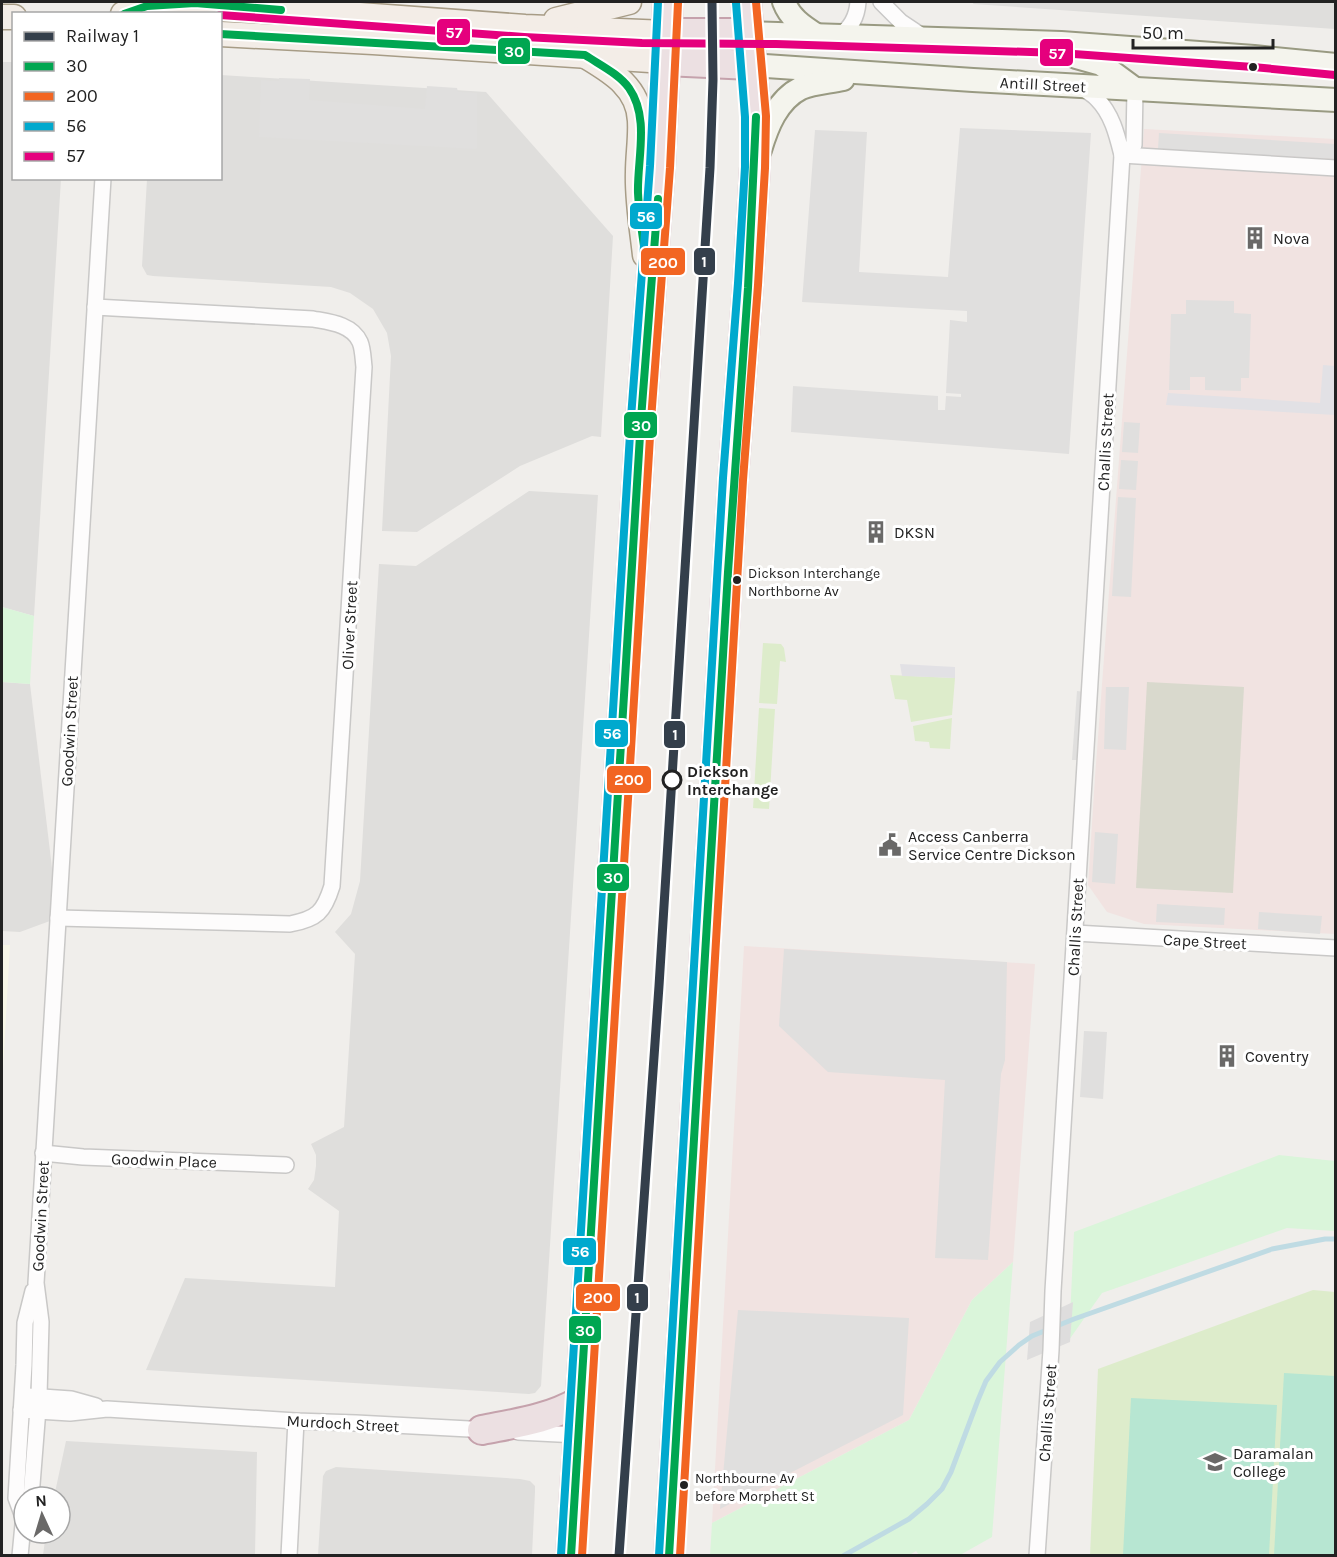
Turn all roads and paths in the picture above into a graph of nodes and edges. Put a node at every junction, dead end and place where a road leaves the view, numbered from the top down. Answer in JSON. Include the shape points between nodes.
{"nodes":[{"id":1,"x":628,"y":2,"type":"edge"},
{"id":2,"x":668,"y":2,"type":"edge"},
{"id":3,"x":746,"y":2,"type":"edge"},
{"id":4,"x":784,"y":2,"type":"edge"},
{"id":5,"x":858,"y":2,"type":"edge"},
{"id":6,"x":881,"y":2,"type":"edge"},
{"id":7,"x":129,"y":12,"type":"edge"},
{"id":8,"x":525,"y":27,"type":"junction"},
{"id":9,"x":666,"y":33,"type":"junction"},
{"id":10,"x":749,"y":33,"type":"junction"},
{"id":11,"x":222,"y":34,"type":"edge"},
{"id":12,"x":816,"y":35,"type":"junction"},
{"id":13,"x":840,"y":35,"type":"junction"},
{"id":14,"x":925,"y":38,"type":"junction"},
{"id":15,"x":1061,"y":43,"type":"junction"},
{"id":16,"x":585,"y":55,"type":"junction"},
{"id":17,"x":665,"y":61,"type":"junction"},
{"id":18,"x":751,"y":65,"type":"junction"},
{"id":19,"x":1335,"y":65,"type":"edge"},
{"id":20,"x":871,"y":73,"type":"junction"},
{"id":21,"x":1080,"y":86,"type":"junction"},
{"id":22,"x":1135,"y":88,"type":"junction"},
{"id":23,"x":1335,"y":100,"type":"edge"},
{"id":24,"x":1122,"y":155,"type":"junction"},
{"id":25,"x":755,"y":167,"type":"junction"},
{"id":26,"x":1335,"y":168,"type":"edge"},
{"id":27,"x":103,"y":180,"type":"edge"},
{"id":28,"x":650,"y":306,"type":"junction"},
{"id":29,"x":95,"y":307,"type":"junction"},
{"id":30,"x":58,"y":918,"type":"junction"},
{"id":31,"x":1075,"y":933,"type":"junction"},
{"id":32,"x":1335,"y":948,"type":"edge"},
{"id":33,"x":43,"y":1154,"type":"junction"},
{"id":34,"x":286,"y":1165,"type":"dead end"},
{"id":35,"x":36,"y":1283,"type":"junction"},
{"id":36,"x":681,"y":1351,"type":"junction"},
{"id":37,"x":580,"y":1401,"type":"junction"},
{"id":38,"x":22,"y":1403,"type":"junction"},
{"id":39,"x":38,"y":1404,"type":"junction"},
{"id":40,"x":296,"y":1421,"type":"junction"},
{"id":41,"x":482,"y":1430,"type":"junction"},
{"id":42,"x":578,"y":1435,"type":"junction"},
{"id":43,"x":17,"y":1485,"type":"edge"},
{"id":44,"x":32,"y":1485,"type":"edge"},
{"id":45,"x":289,"y":1556,"type":"edge"},
{"id":46,"x":571,"y":1556,"type":"edge"},
{"id":47,"x":652,"y":1556,"type":"edge"},
{"id":48,"x":669,"y":1556,"type":"edge"},
{"id":49,"x":1037,"y":1556,"type":"edge"}],
"edges":[{"from":1,"to":8,"type":"main road"},
{"from":2,"to":9,"type":"highway"},
{"from":3,"to":10,"type":"highway"},
{"from":4,"to":12,"type":"main road","via":[[798,23]]},
{"from":5,"to":13,"type":"street","via":[[852,24]]},
{"from":6,"to":14,"type":"street"},
{"from":7,"to":8,"type":"main road","via":[[147,6],[195,3]]},
{"from":8,"to":9,"type":"main road"},
{"from":9,"to":10,"type":"highway"},
{"from":9,"to":17,"type":"highway"},
{"from":10,"to":12,"type":"main road"},
{"from":10,"to":18,"type":"highway"},
{"from":11,"to":16,"type":"main road"},
{"from":12,"to":13,"type":"main road"},
{"from":13,"to":14,"type":"main road"},
{"from":14,"to":15,"type":"main road"},
{"from":15,"to":19,"type":"main road"},
{"from":15,"to":22,"type":"main road","via":[[1076,57],[1101,64]]},
{"from":16,"to":17,"type":"main road"},
{"from":16,"to":28,"type":"main road","via":[[617,76],[630,89],[638,106],[638,186]]},
{"from":17,"to":18,"type":"highway"},
{"from":17,"to":28,"type":"highway"},
{"from":18,"to":20,"type":"main road","name":"Antill Street"},
{"from":18,"to":25,"type":"highway"},
{"from":20,"to":21,"type":"main road","name":"Antill Street"},
{"from":20,"to":25,"type":"main road","via":[[802,87],[789,96],[770,122]]},
{"from":21,"to":22,"type":"main road","name":"Antill Street"},
{"from":21,"to":24,"type":"street","name":"Challis Street","via":[[1103,108],[1115,128]]},
{"from":22,"to":23,"type":"main road","name":"Antill Street"},
{"from":22,"to":24,"type":"street","name":"Challis Street","via":[[1134,145]]},
{"from":24,"to":26,"type":"street"},
{"from":24,"to":31,"type":"street","name":"Challis Street"},
{"from":25,"to":36,"type":"highway"},
{"from":27,"to":29,"type":"street","name":"Goodwin Street"},
{"from":28,"to":37,"type":"highway"},
{"from":29,"to":30,"type":"street","name":"Goodwin Street"},
{"from":29,"to":30,"type":"street","name":"Oliver Street","via":[[340,324],[360,342],[364,367],[332,886],[328,900],[309,921],[290,924]]},
{"from":30,"to":33,"type":"street","name":"Goodwin Street"},
{"from":31,"to":32,"type":"street","name":"Cape Street"},
{"from":31,"to":49,"type":"street","name":"Challis Street"},
{"from":33,"to":34,"type":"street","name":"Goodwin Place"},
{"from":33,"to":35,"type":"street","name":"Goodwin Street"},
{"from":35,"to":38,"type":"street","name":"Goodwin Street","via":[[25,1323]]},
{"from":35,"to":39,"type":"street","name":"Goodwin Street","via":[[40,1322]]},
{"from":36,"to":47,"type":"highway","via":[[657,1499]]},
{"from":36,"to":48,"type":"highway"},
{"from":37,"to":41,"type":"highway","via":[[544,1417]]},
{"from":37,"to":42,"type":"highway"},
{"from":38,"to":39,"type":"street","name":"Murdoch Street"},
{"from":38,"to":43,"type":"street","name":"Goodwin Street"},
{"from":39,"to":40,"type":"street","name":"Murdoch Street","via":[[71,1399],[107,1409]]},
{"from":39,"to":44,"type":"street","name":"Goodwin Street"},
{"from":40,"to":41,"type":"street","name":"Murdoch Street"},
{"from":40,"to":45,"type":"street"},
{"from":41,"to":42,"type":"street","name":"Murdoch Street"},
{"from":42,"to":46,"type":"highway"}]}
